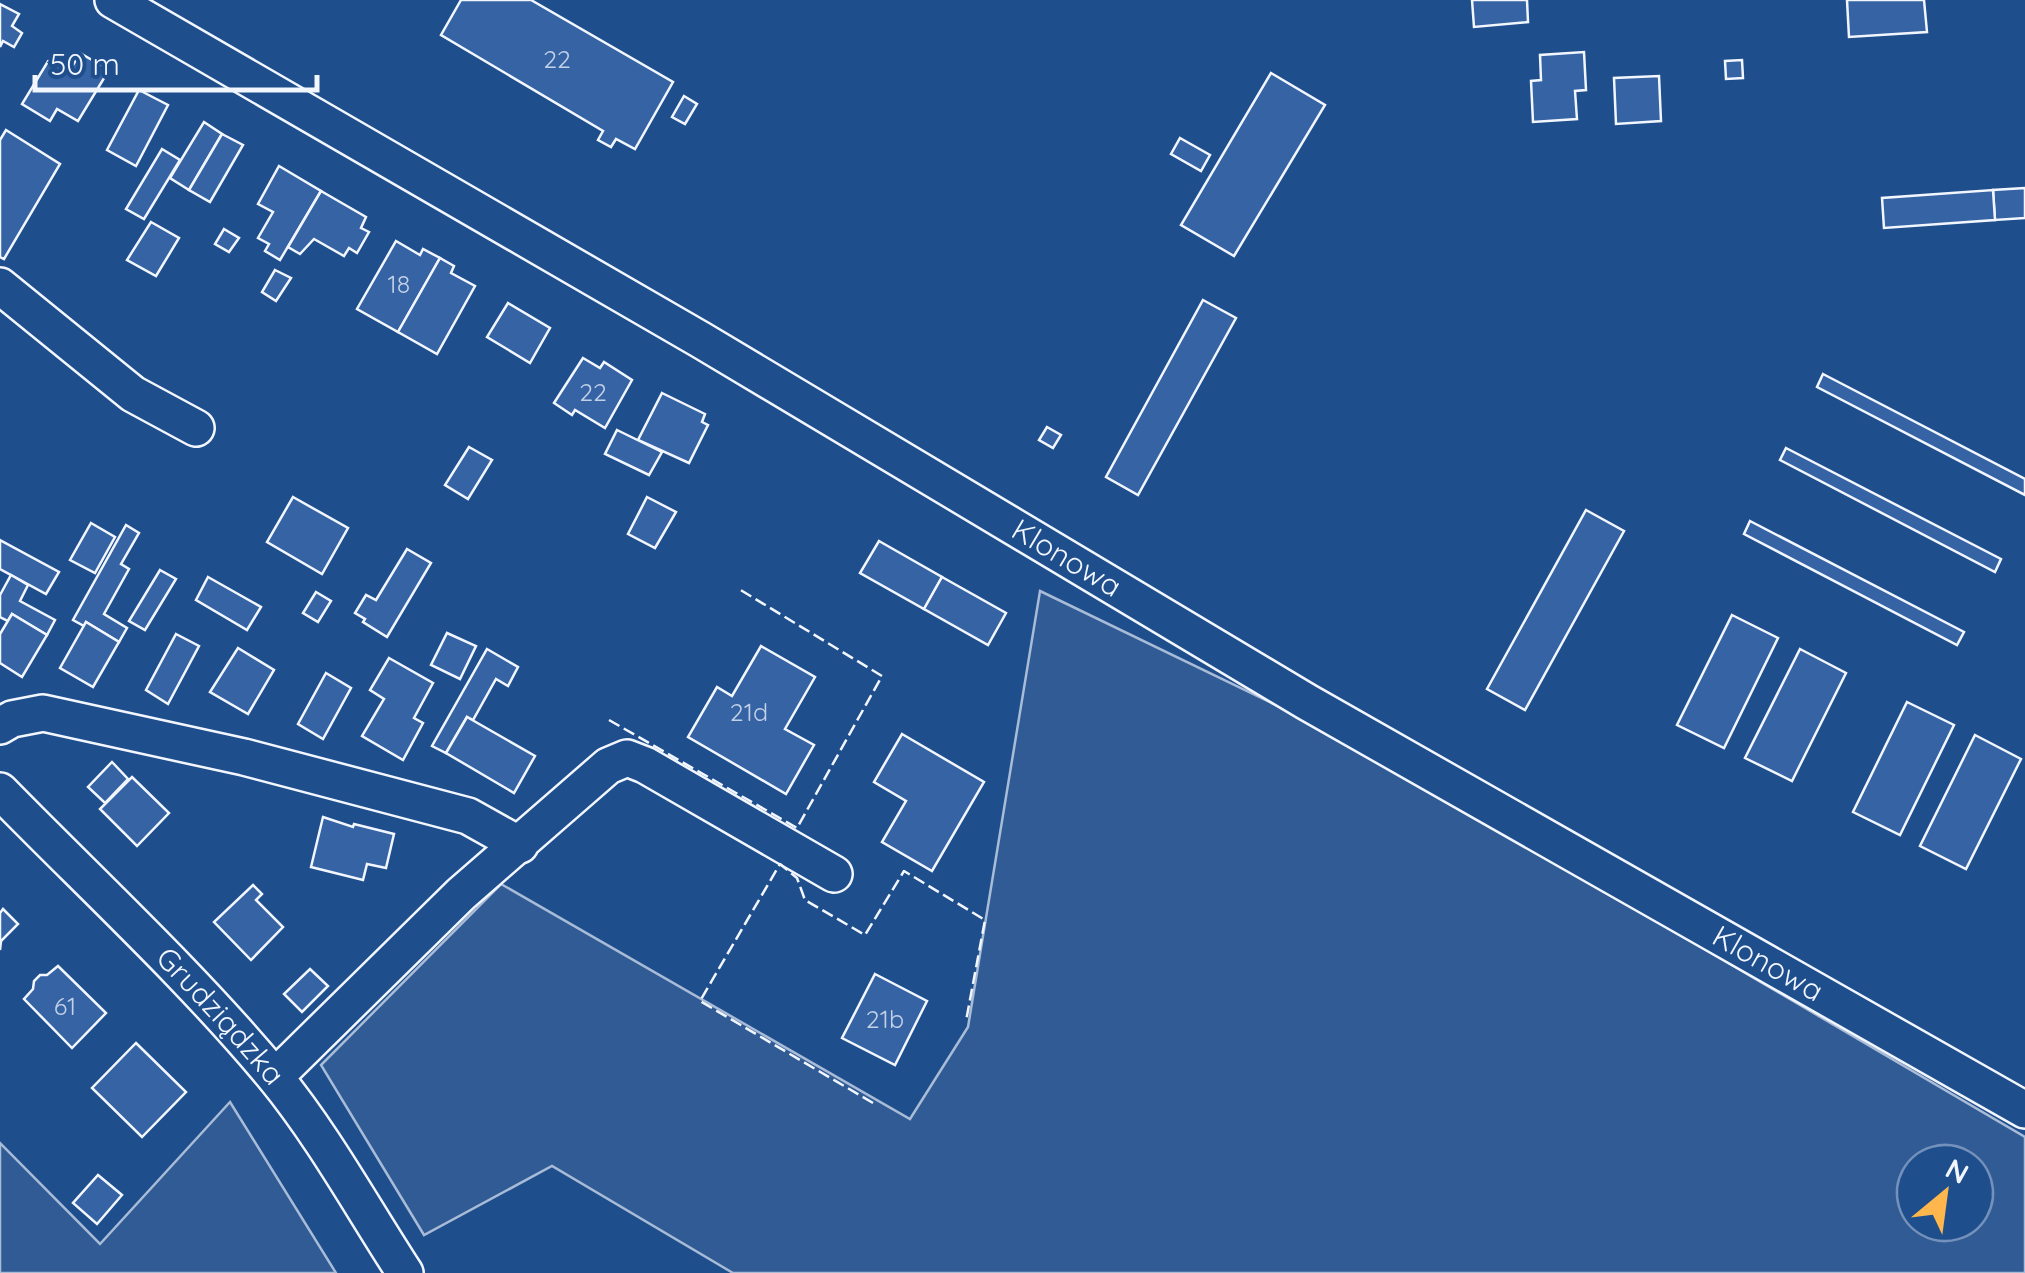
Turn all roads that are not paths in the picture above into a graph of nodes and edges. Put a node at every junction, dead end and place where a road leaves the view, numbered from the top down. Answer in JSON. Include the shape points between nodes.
{"nodes":[{"id":1,"x":113,"y":0,"type":"edge"},
{"id":2,"x":0,"y":286,"type":"edge"},
{"id":3,"x":196,"y":428,"type":"dead end"},
{"id":4,"x":0,"y":726,"type":"edge"},
{"id":5,"x":0,"y":791,"type":"edge"},
{"id":6,"x":520,"y":845,"type":"junction"},
{"id":7,"x":834,"y":874,"type":"dead end"},
{"id":8,"x":275,"y":1077,"type":"junction"},
{"id":9,"x":2025,"y":1110,"type":"edge"},
{"id":10,"x":404,"y":1273,"type":"edge"}],
"edges":[{"from":1,"to":9,"type":"street","name":"Klonowa","via":[[652,311],[1307,702]]},
{"from":2,"to":3,"type":"street","via":[[134,394]]},
{"from":4,"to":6,"type":"street","via":[[43,713],[244,756],[468,816]]},
{"from":5,"to":8,"type":"street","name":"Grudziądzka"},
{"from":6,"to":7,"type":"street","via":[[608,766],[627,758]]},
{"from":6,"to":8,"type":"street"},
{"from":8,"to":10,"type":"street","name":"Grudziądzka"}]}
